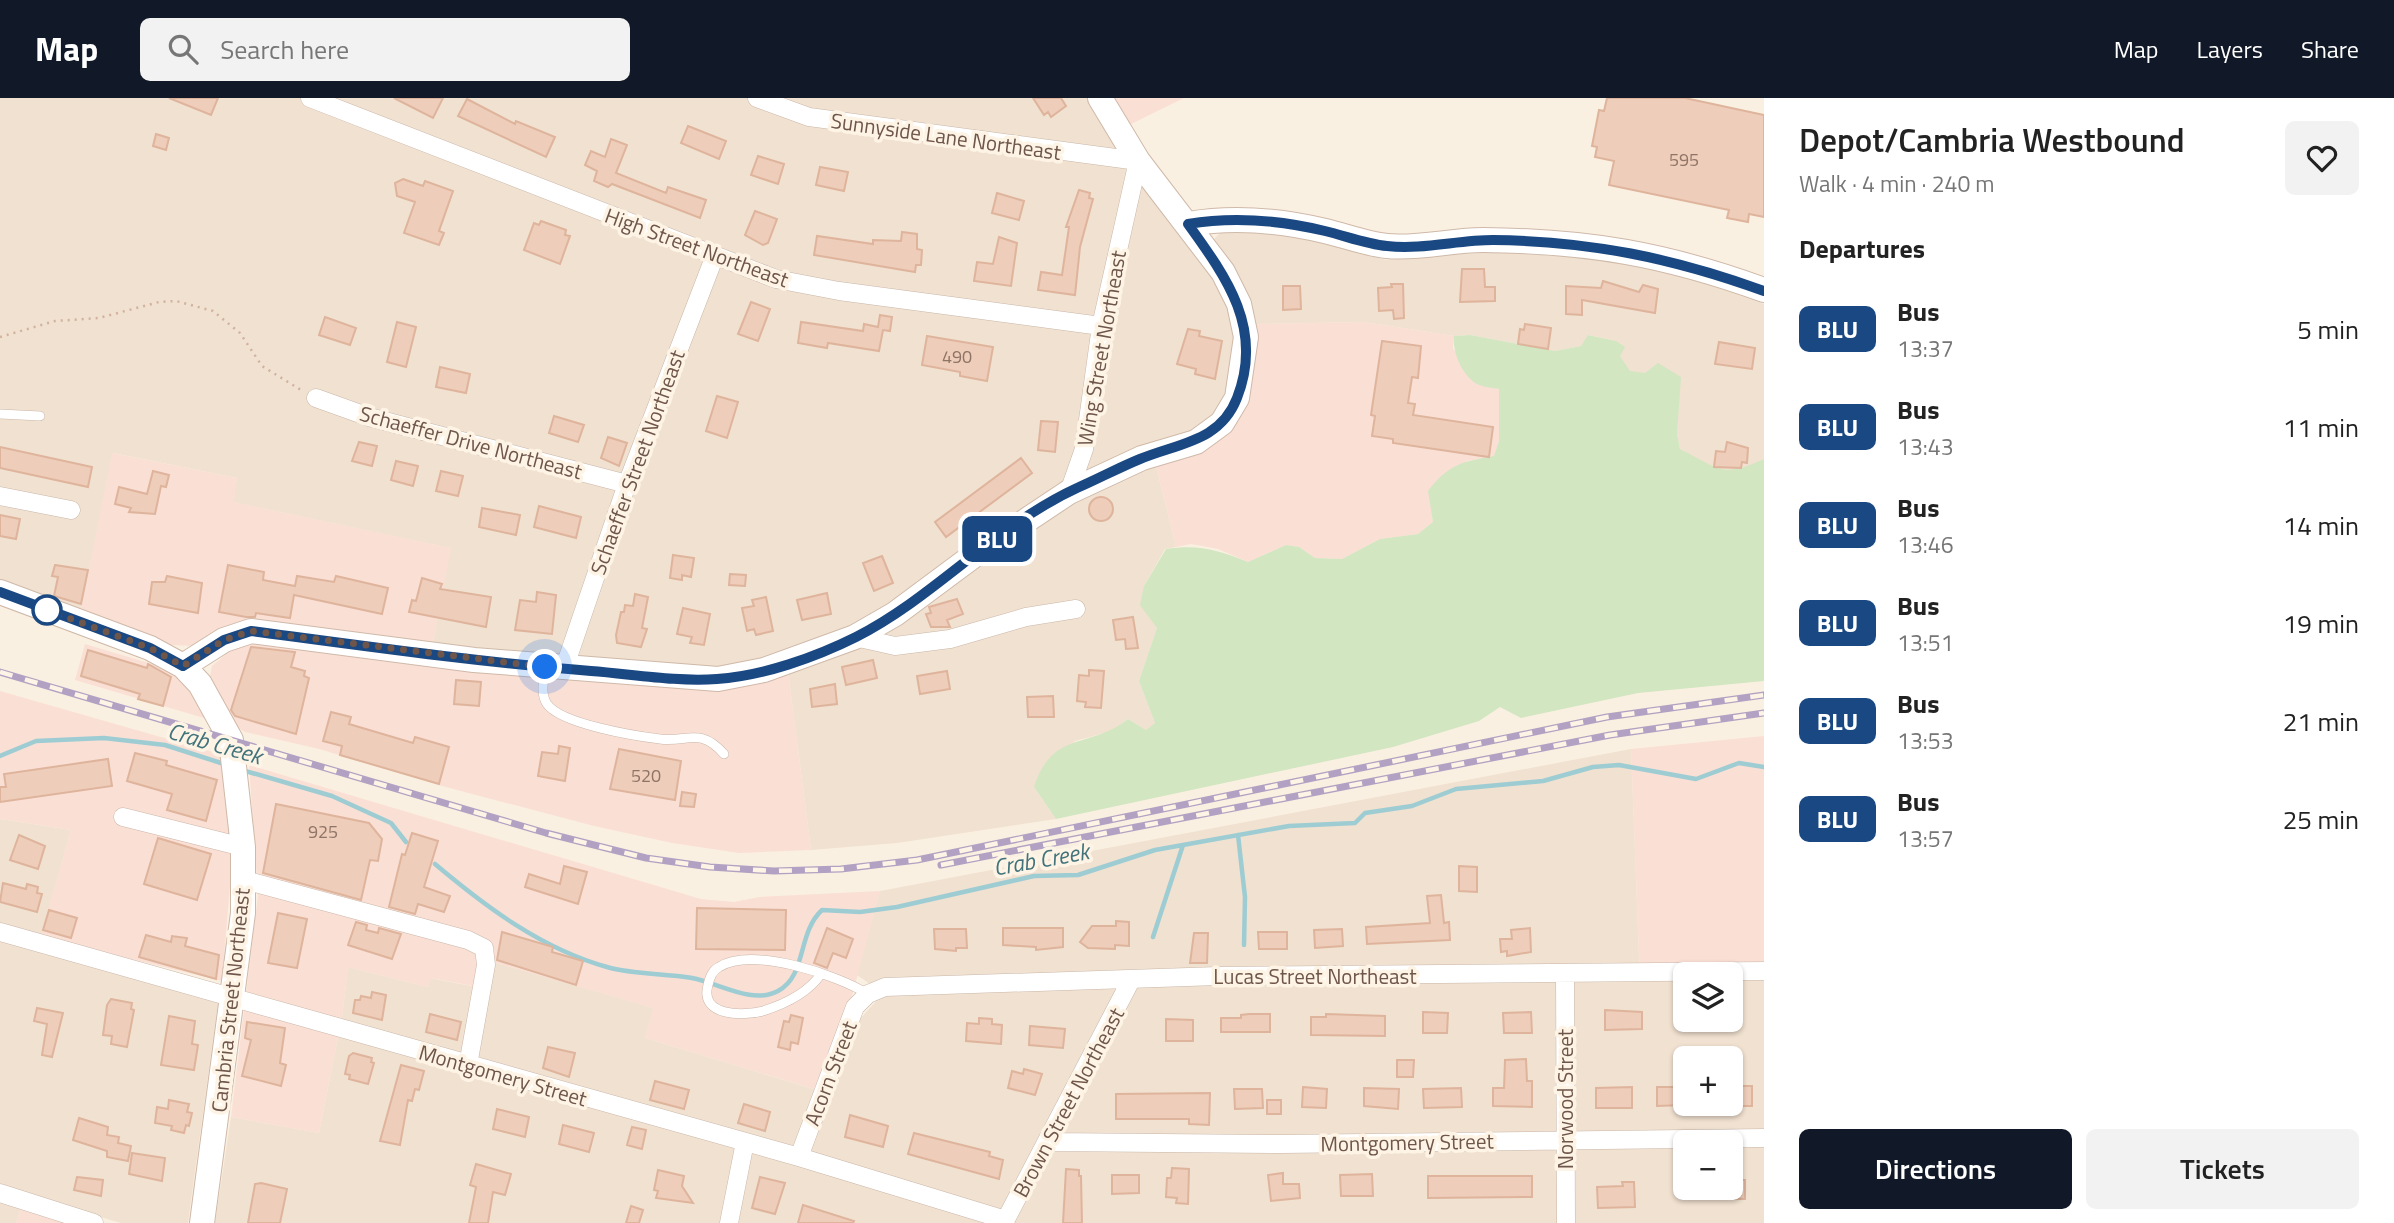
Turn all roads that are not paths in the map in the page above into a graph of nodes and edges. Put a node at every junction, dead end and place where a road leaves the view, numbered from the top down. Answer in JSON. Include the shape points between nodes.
{"nodes":[{"id":1,"x":310,"y":98,"type":"edge"},
{"id":2,"x":757,"y":98,"type":"edge"},
{"id":3,"x":1100,"y":98,"type":"edge"},
{"id":4,"x":1138,"y":162,"type":"junction"},
{"id":5,"x":1188,"y":224,"type":"junction"},
{"id":6,"x":714,"y":257,"type":"junction"},
{"id":7,"x":1764,"y":290,"type":"edge"},
{"id":8,"x":1101,"y":326,"type":"junction"},
{"id":9,"x":316,"y":398,"type":"road end"},
{"id":10,"x":0,"y":414,"type":"edge"},
{"id":11,"x":40,"y":416,"type":"dead end"},
{"id":12,"x":627,"y":484,"type":"junction"},
{"id":13,"x":1069,"y":492,"type":"junction"},
{"id":14,"x":0,"y":496,"type":"edge"},
{"id":15,"x":71,"y":510,"type":"dead end"},
{"id":16,"x":0,"y":592,"type":"edge"},
{"id":17,"x":1076,"y":609,"type":"dead end"},
{"id":18,"x":855,"y":637,"type":"junction"},
{"id":19,"x":183,"y":666,"type":"junction"},
{"id":20,"x":554,"y":668,"type":"junction"},
{"id":21,"x":724,"y":754,"type":"dead end"},
{"id":22,"x":123,"y":817,"type":"dead end"},
{"id":23,"x":243,"y":847,"type":"junction"},
{"id":24,"x":244,"y":880,"type":"junction"},
{"id":25,"x":0,"y":932,"type":"edge"},
{"id":26,"x":1764,"y":971,"type":"edge"},
{"id":27,"x":821,"y":974,"type":"junction"},
{"id":28,"x":1565,"y":975,"type":"junction"},
{"id":29,"x":1131,"y":980,"type":"junction"},
{"id":30,"x":868,"y":994,"type":"junction"},
{"id":31,"x":233,"y":998,"type":"junction"},
{"id":32,"x":468,"y":1065,"type":"junction"},
{"id":33,"x":1764,"y":1139,"type":"edge"},
{"id":34,"x":1564,"y":1140,"type":"junction"},
{"id":35,"x":746,"y":1142,"type":"junction"},
{"id":36,"x":1049,"y":1142,"type":"junction"},
{"id":37,"x":799,"y":1157,"type":"junction"},
{"id":38,"x":0,"y":1193,"type":"edge"},
{"id":39,"x":1005,"y":1222,"type":"edge"},
{"id":40,"x":94,"y":1223,"type":"edge"},
{"id":41,"x":202,"y":1223,"type":"edge"},
{"id":42,"x":729,"y":1223,"type":"edge"},
{"id":43,"x":1566,"y":1223,"type":"edge"}],
"edges":[{"from":1,"to":6,"type":"street","name":"High Street Northeast"},
{"from":2,"to":4,"type":"street","name":"Sunnyside Lane Northeast","via":[[809,117]]},
{"from":3,"to":4,"type":"street"},
{"from":4,"to":5,"type":"street"},
{"from":4,"to":8,"type":"street","name":"Wing Street Northeast"},
{"from":5,"to":7,"type":"street","via":[[1221,218],[1290,223],[1388,246],[1488,240],[1611,247],[1688,265]]},
{"from":5,"to":13,"type":"street","via":[[1223,272],[1239,304],[1246,337],[1237,398],[1222,424],[1196,442],[1142,458]]},
{"from":6,"to":8,"type":"street","name":"High Street Northeast","via":[[776,279],[839,291]]},
{"from":6,"to":12,"type":"street","name":"Schaeffer Street Northeast"},
{"from":8,"to":13,"type":"street","name":"Wing Street Northeast","via":[[1084,449]]},
{"from":9,"to":12,"type":"street","name":"Schaeffer Drive Northeast","via":[[369,417]]},
{"from":10,"to":11,"type":"lane"},
{"from":12,"to":20,"type":"street","name":"Schaeffer Street Northeast"},
{"from":13,"to":18,"type":"street"},
{"from":14,"to":15,"type":"street"},
{"from":16,"to":19,"type":"street","via":[[150,648]]},
{"from":17,"to":18,"type":"street","via":[[1026,617],[950,639],[895,646]]},
{"from":18,"to":20,"type":"street","via":[[789,662],[718,679]]},
{"from":19,"to":20,"type":"street","via":[[224,640],[251,631]]},
{"from":19,"to":23,"type":"street","name":"Cambria Street Northeast","via":[[200,684],[222,722],[236,768]]},
{"from":20,"to":21,"type":"lane","via":[[543,694],[547,704],[566,717],[663,740],[683,736],[713,742]]},
{"from":22,"to":23,"type":"street"},
{"from":23,"to":24,"type":"street","name":"Cambria Street Northeast"},
{"from":24,"to":31,"type":"street","name":"Cambria Street Northeast"},
{"from":24,"to":32,"type":"street","via":[[484,948],[486,965]]},
{"from":25,"to":31,"type":"street","name":"Montgomery Street"},
{"from":26,"to":28,"type":"street","name":"Lucas Street Northeast"},
{"from":27,"to":27,"type":"lane","via":[[814,985],[782,1004],[744,1015],[722,1012],[710,1002],[707,990],[718,967],[743,961],[787,964]]},
{"from":27,"to":30,"type":"lane"},
{"from":28,"to":29,"type":"street","name":"Lucas Street Northeast"},
{"from":28,"to":34,"type":"street","name":"Norwood Street"},
{"from":29,"to":30,"type":"street","name":"Lucas Street Northeast","via":[[886,987]]},
{"from":29,"to":36,"type":"street","name":"Brown Street Northeast"},
{"from":30,"to":37,"type":"street","name":"Acorn Street","via":[[855,1007],[838,1046]]},
{"from":31,"to":32,"type":"street","name":"Montgomery Street"},
{"from":31,"to":41,"type":"street","name":"Cambria Street Northeast"},
{"from":32,"to":35,"type":"street","name":"Montgomery Street"},
{"from":33,"to":34,"type":"street","name":"Montgomery Street"},
{"from":34,"to":36,"type":"street","name":"Montgomery Street"},
{"from":34,"to":43,"type":"street","name":"Norwood Street"},
{"from":35,"to":37,"type":"street","name":"Montgomery Street"},
{"from":35,"to":42,"type":"street"},
{"from":36,"to":39,"type":"street","name":"Brown Street Northeast"},
{"from":37,"to":39,"type":"street","name":"Montgomery Street"},
{"from":38,"to":40,"type":"street"}]}
